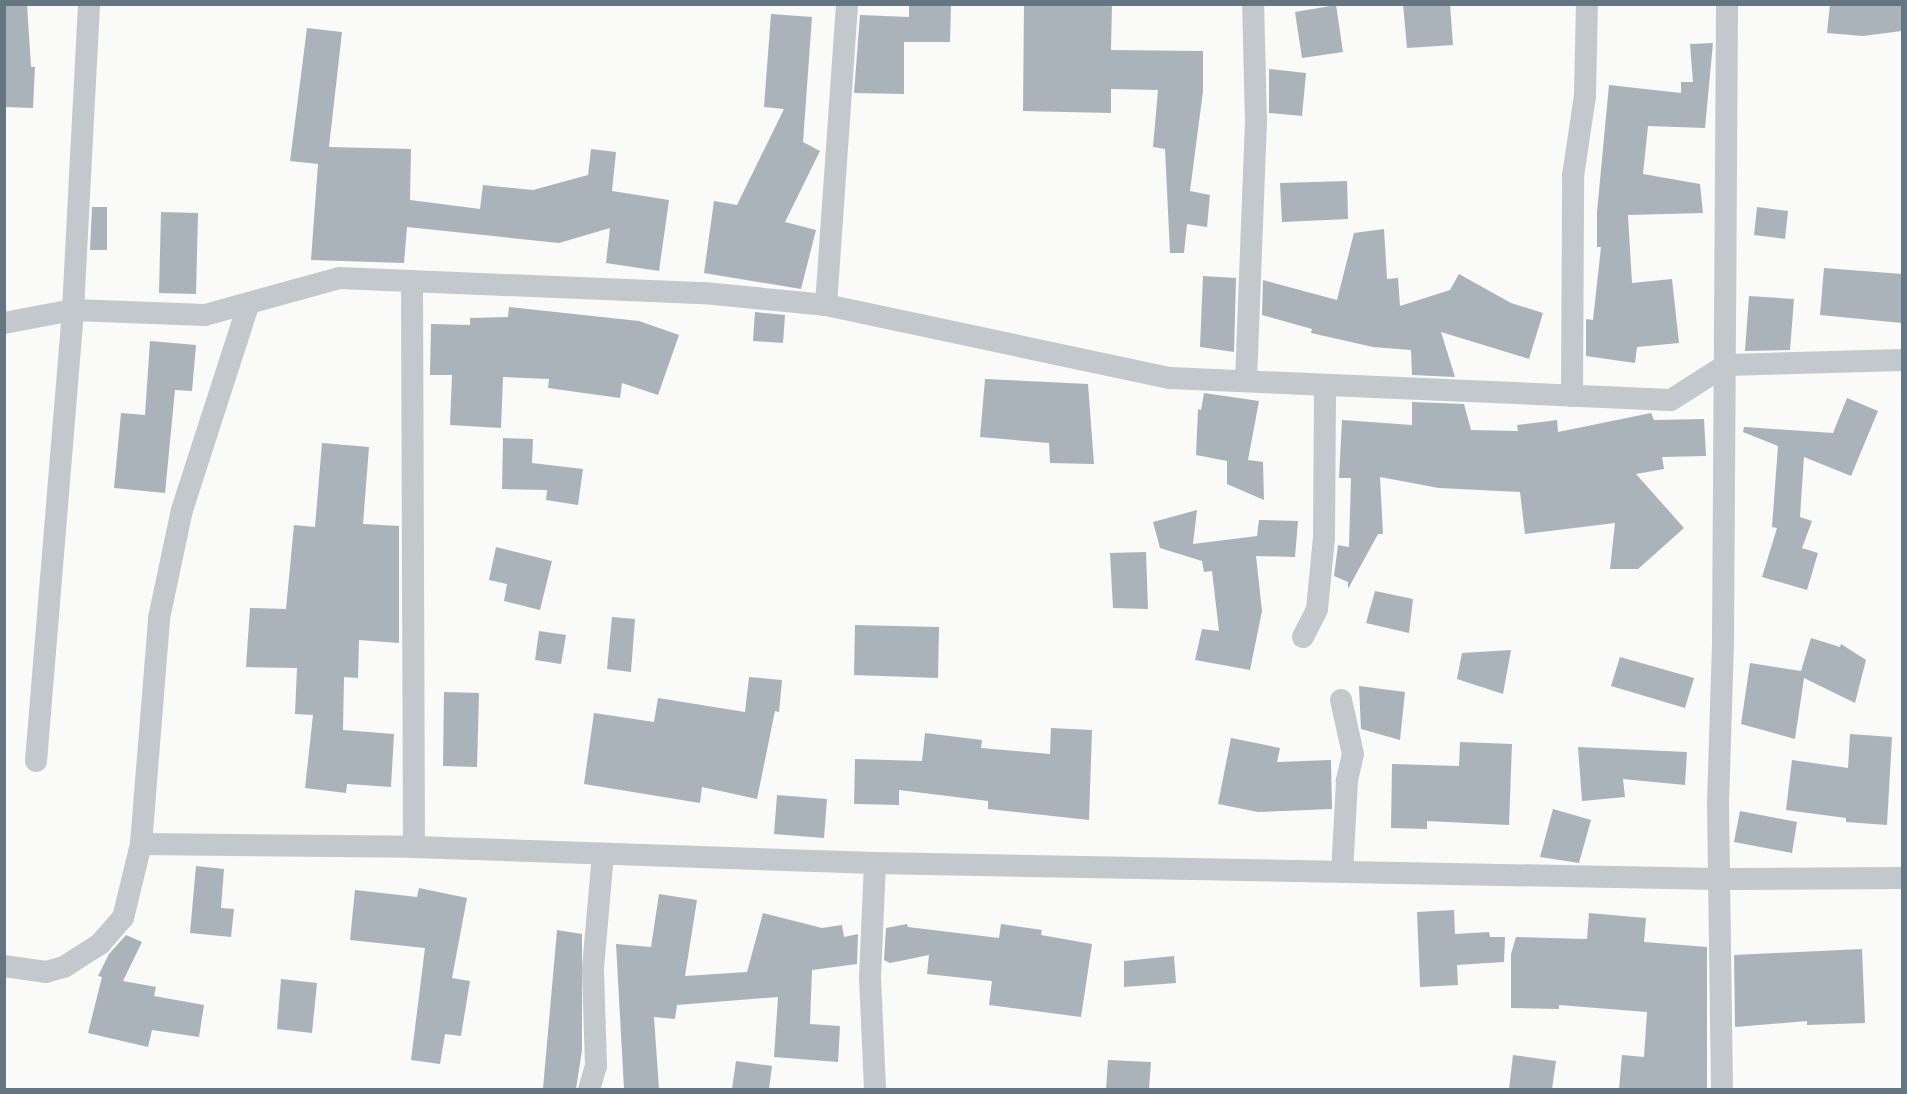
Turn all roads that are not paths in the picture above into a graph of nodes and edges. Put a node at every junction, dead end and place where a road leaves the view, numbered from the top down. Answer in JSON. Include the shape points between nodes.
{"nodes":[{"id":1,"x":89,"y":4,"type":"edge"},
{"id":2,"x":847,"y":4,"type":"edge"},
{"id":3,"x":1253,"y":4,"type":"edge"},
{"id":4,"x":1587,"y":4,"type":"edge"},
{"id":5,"x":1727,"y":4,"type":"edge"},
{"id":6,"x":412,"y":282,"type":"junction"},
{"id":7,"x":826,"y":305,"type":"junction"},
{"id":8,"x":248,"y":306,"type":"junction"},
{"id":9,"x":73,"y":310,"type":"junction"},
{"id":10,"x":4,"y":323,"type":"edge"},
{"id":11,"x":1902,"y":360,"type":"edge"},
{"id":12,"x":1726,"y":365,"type":"junction"},
{"id":13,"x":1246,"y":381,"type":"junction"},
{"id":14,"x":1326,"y":385,"type":"junction"},
{"id":15,"x":1572,"y":396,"type":"junction"},
{"id":16,"x":1303,"y":637,"type":"dead end"},
{"id":17,"x":1341,"y":700,"type":"dead end"},
{"id":18,"x":36,"y":760,"type":"dead end"},
{"id":19,"x":141,"y":844,"type":"junction"},
{"id":20,"x":414,"y":847,"type":"junction"},
{"id":21,"x":603,"y":854,"type":"junction"},
{"id":22,"x":875,"y":863,"type":"junction"},
{"id":23,"x":1342,"y":872,"type":"junction"},
{"id":24,"x":1902,"y":878,"type":"edge"},
{"id":25,"x":1719,"y":879,"type":"junction"},
{"id":26,"x":4,"y":966,"type":"edge"},
{"id":27,"x":589,"y":1089,"type":"edge"},
{"id":28,"x":875,"y":1089,"type":"edge"},
{"id":29,"x":1722,"y":1089,"type":"edge"}],
"edges":[{"from":1,"to":9,"type":"street"},
{"from":2,"to":7,"type":"street"},
{"from":3,"to":13,"type":"street","via":[[1256,123]]},
{"from":4,"to":15,"type":"street","via":[[1585,96],[1573,176]]},
{"from":5,"to":12,"type":"street"},
{"from":6,"to":7,"type":"street","via":[[704,293]]},
{"from":6,"to":8,"type":"street","via":[[339,278]]},
{"from":6,"to":20,"type":"street"},
{"from":7,"to":13,"type":"street","via":[[1170,378]]},
{"from":8,"to":9,"type":"street","via":[[205,315]]},
{"from":8,"to":19,"type":"street","via":[[182,510],[159,618]]},
{"from":9,"to":10,"type":"street"},
{"from":9,"to":18,"type":"street"},
{"from":11,"to":12,"type":"street"},
{"from":12,"to":15,"type":"street","via":[[1671,400]]},
{"from":12,"to":25,"type":"street"},
{"from":13,"to":14,"type":"street"},
{"from":14,"to":15,"type":"street"},
{"from":14,"to":16,"type":"street","via":[[1324,538],[1317,609]]},
{"from":17,"to":23,"type":"street","via":[[1353,754],[1347,781]]},
{"from":19,"to":20,"type":"street"},
{"from":19,"to":26,"type":"street","via":[[123,918],[100,944],[64,968],[46,972]]},
{"from":20,"to":21,"type":"street"},
{"from":21,"to":22,"type":"street"},
{"from":21,"to":27,"type":"street","via":[[593,968],[596,1059]]},
{"from":22,"to":23,"type":"street"},
{"from":22,"to":28,"type":"street","via":[[870,1012]]},
{"from":23,"to":25,"type":"street"},
{"from":24,"to":25,"type":"street"},
{"from":25,"to":29,"type":"street"}]}
